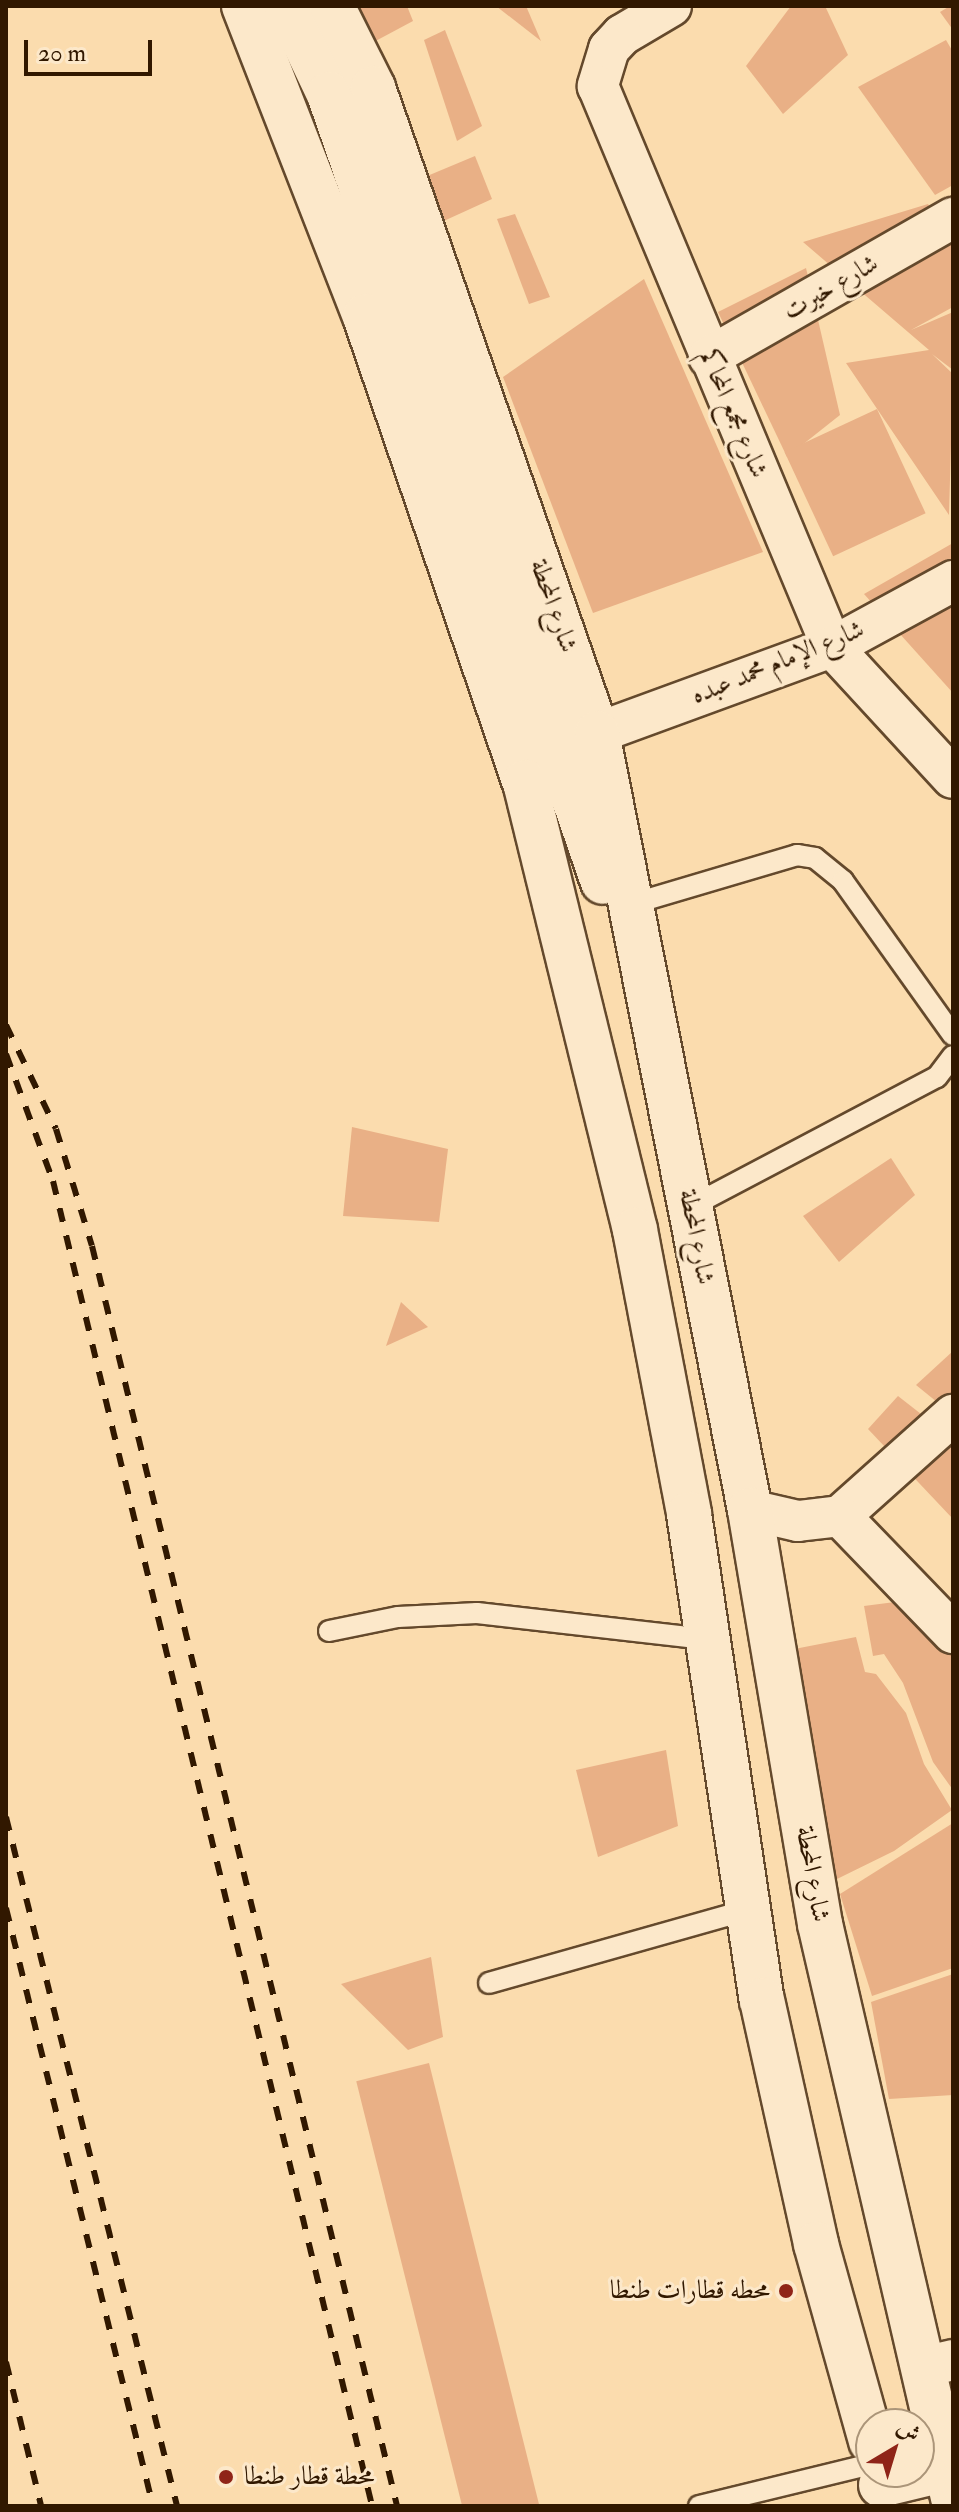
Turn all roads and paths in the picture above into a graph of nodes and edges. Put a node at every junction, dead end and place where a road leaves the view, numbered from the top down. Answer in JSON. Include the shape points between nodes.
{"nodes":[{"id":1,"x":244,"y":6,"type":"edge"},
{"id":2,"x":287,"y":6,"type":"edge"},
{"id":3,"x":332,"y":6,"type":"edge"},
{"id":4,"x":654,"y":15,"type":"edge"},
{"id":5,"x":953,"y":218,"type":"edge"},
{"id":6,"x":709,"y":357,"type":"junction"},
{"id":7,"x":953,"y":581,"type":"edge"},
{"id":8,"x":832,"y":647,"type":"junction"},
{"id":9,"x":597,"y":733,"type":"junction"},
{"id":10,"x":953,"y":778,"type":"edge"},
{"id":11,"x":632,"y":904,"type":"junction"},
{"id":12,"x":953,"y":1035,"type":"edge"},
{"id":13,"x":953,"y":1056,"type":"edge"},
{"id":14,"x":661,"y":1060,"type":"junction"},
{"id":15,"x":690,"y":1207,"type":"junction"},
{"id":16,"x":953,"y":1415,"type":"edge"},
{"id":17,"x":750,"y":1510,"type":"junction"},
{"id":18,"x":840,"y":1516,"type":"junction"},
{"id":19,"x":329,"y":1631,"type":"dead end"},
{"id":20,"x":953,"y":1633,"type":"edge"},
{"id":21,"x":706,"y":1639,"type":"junction"},
{"id":22,"x":747,"y":1910,"type":"junction"},
{"id":23,"x":489,"y":1983,"type":"dead end"},
{"id":24,"x":938,"y":2363,"type":"edge"},
{"id":25,"x":862,"y":2408,"type":"edge"},
{"id":26,"x":950,"y":2484,"type":"edge"},
{"id":27,"x":855,"y":2485,"type":"edge"},
{"id":28,"x":699,"y":2506,"type":"edge"}],
"edges":[{"from":1,"to":21,"type":"main road","via":[[365,316],[525,782],[635,1230]]},
{"from":2,"to":14,"type":"main road","via":[[329,94]]},
{"from":3,"to":9,"type":"main road","name":"شارع المحطة","via":[[373,88]]},
{"from":4,"to":6,"type":"street","name":"شارع مجمع المحاكم","via":[[609,49],[598,86]]},
{"from":5,"to":6,"type":"street","name":"شارع خيرت"},
{"from":6,"to":8,"type":"street","name":"شارع مجمع المحاكم"},
{"from":7,"to":8,"type":"street","name":"شارع الإمام محمد عبده"},
{"from":8,"to":9,"type":"street","name":"شارع الإمام محمد عبده"},
{"from":8,"to":10,"type":"street","name":"شارع مجمع المحاكم"},
{"from":9,"to":11,"type":"main road","name":"شارع المحطة"},
{"from":11,"to":12,"type":"lane","via":[[797,855],[815,858],[843,881]]},
{"from":11,"to":14,"type":"main road","name":"شارع المحطة"},
{"from":13,"to":15,"type":"lane","via":[[937,1077]]},
{"from":14,"to":15,"type":"main road","name":"شارع المحطة"},
{"from":15,"to":17,"type":"main road","name":"شارع المحطة"},
{"from":16,"to":18,"type":"street"},
{"from":17,"to":18,"type":"street","via":[[798,1521]]},
{"from":17,"to":24,"type":"main road","name":"شارع المحطة","via":[[820,1924]]},
{"from":18,"to":20,"type":"street"},
{"from":19,"to":21,"type":"lane","via":[[398,1617],[477,1613]]},
{"from":21,"to":22,"type":"main road"},
{"from":22,"to":23,"type":"lane"},
{"from":22,"to":25,"type":"main road","via":[[816,2244]]},
{"from":24,"to":26,"type":"main road","name":"شارع المحطة"},
{"from":27,"to":28,"type":"lane"}]}
